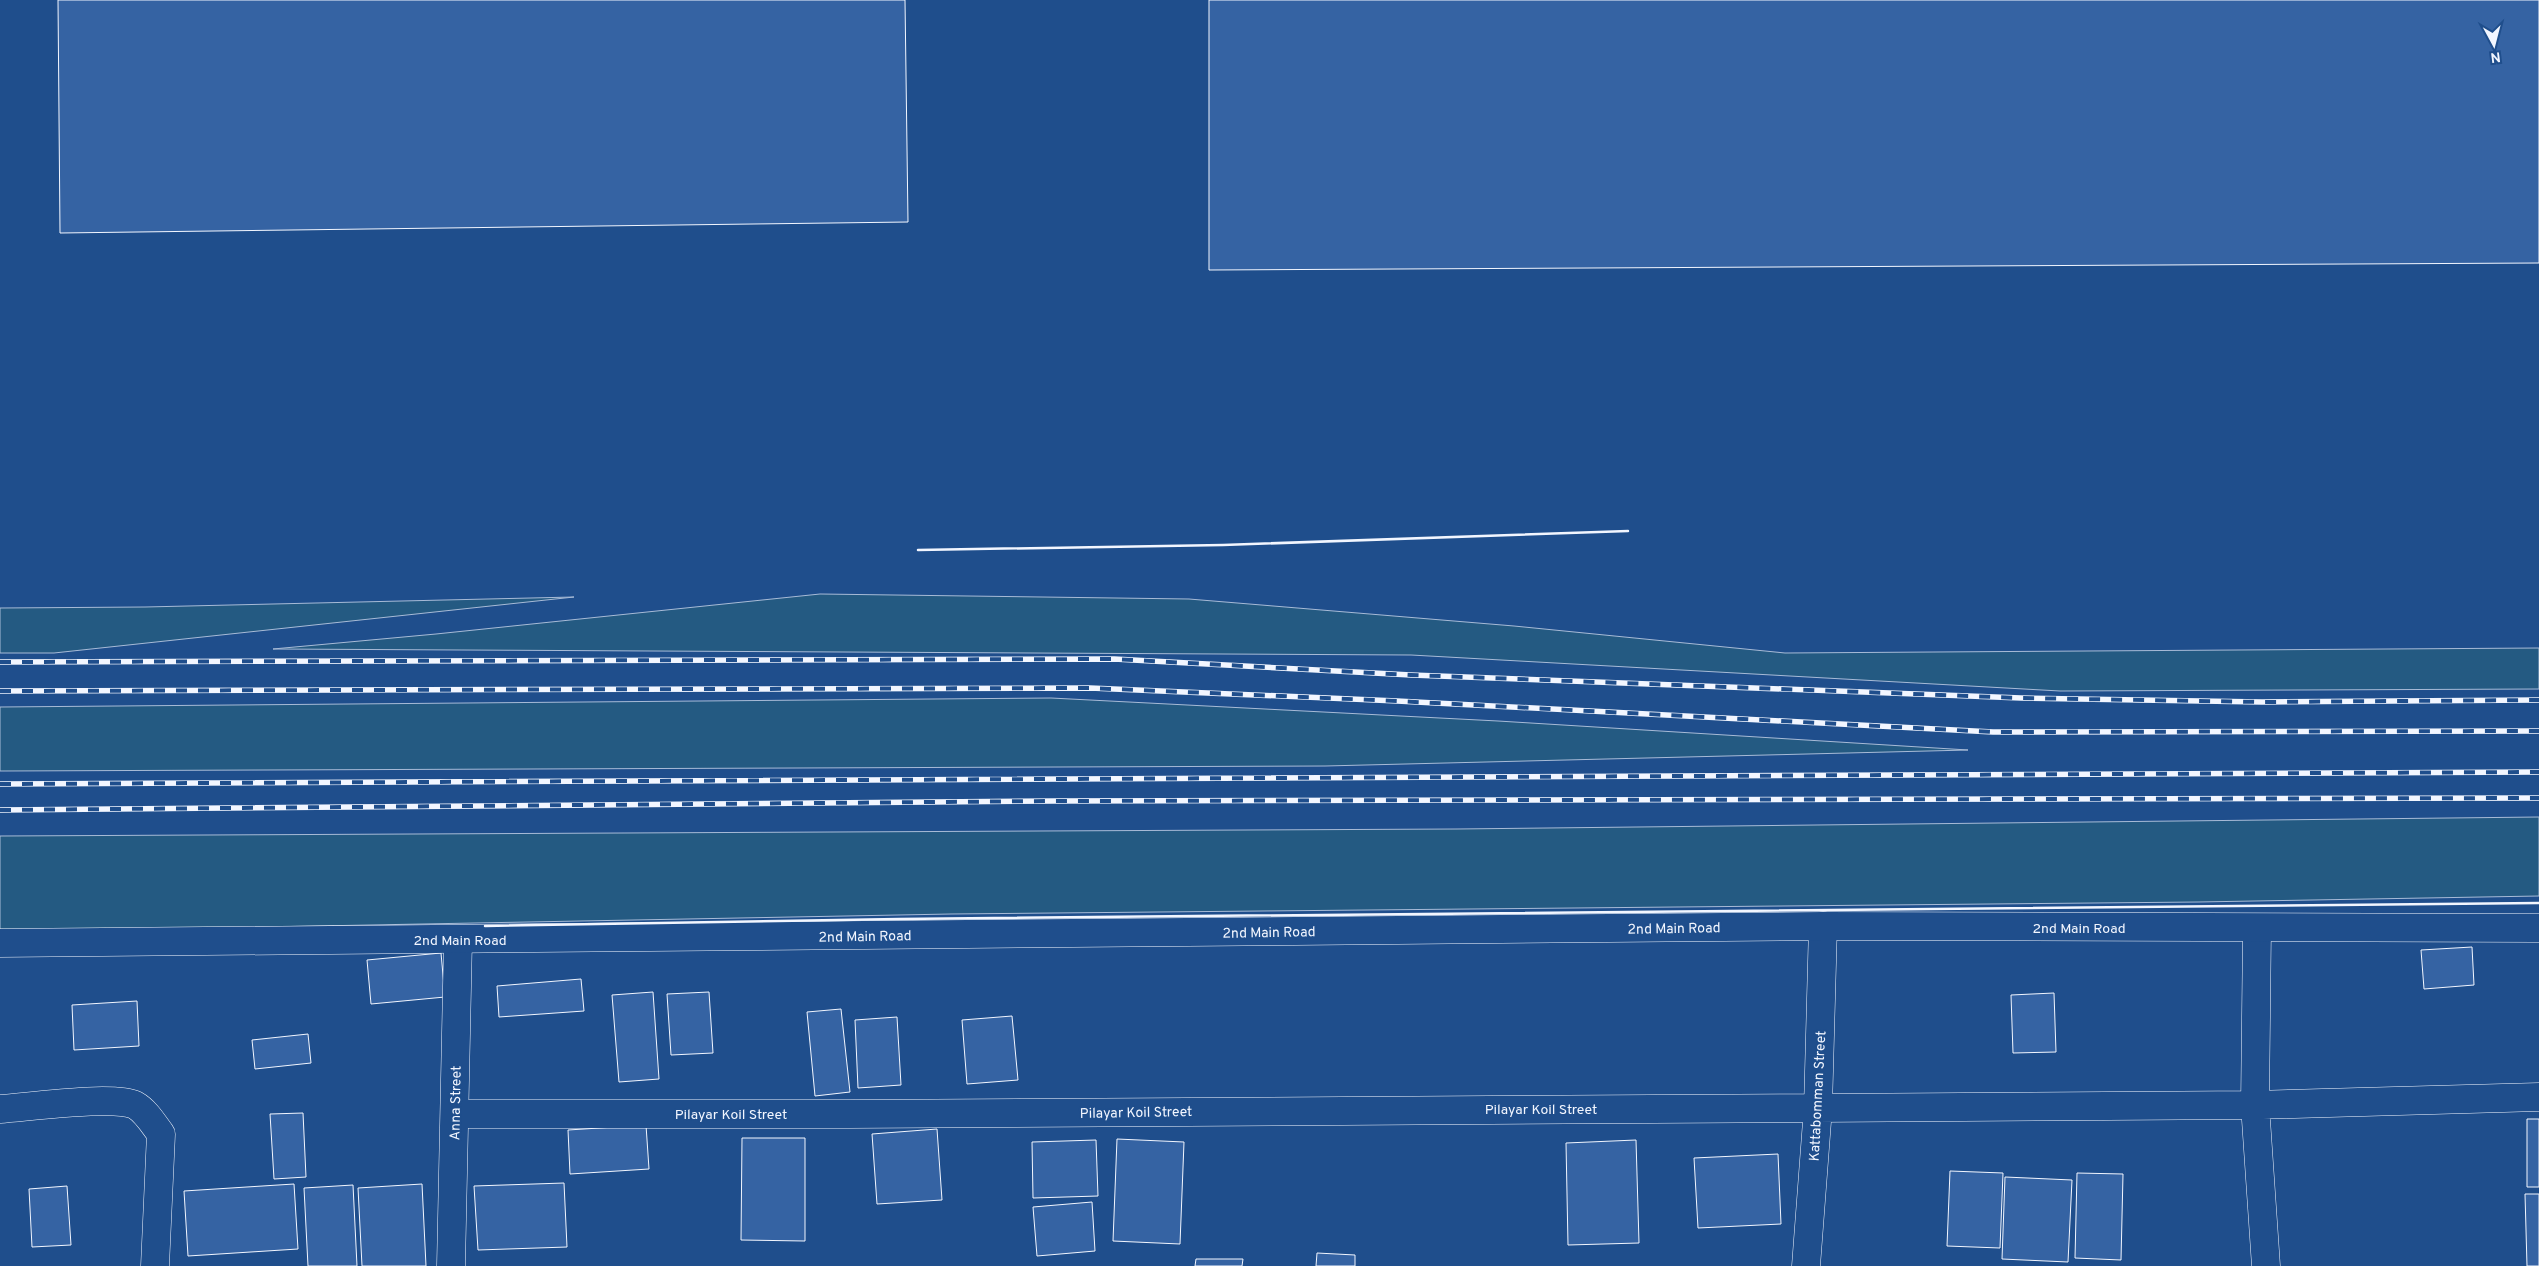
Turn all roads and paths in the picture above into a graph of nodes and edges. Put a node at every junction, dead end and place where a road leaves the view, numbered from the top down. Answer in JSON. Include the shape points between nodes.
{"nodes":[{"id":1,"x":1823,"y":926,"type":"junction"},
{"id":2,"x":2539,"y":928,"type":"edge"},
{"id":3,"x":2257,"y":929,"type":"junction"},
{"id":4,"x":458,"y":940,"type":"junction"},
{"id":5,"x":0,"y":943,"type":"edge"},
{"id":6,"x":2539,"y":1097,"type":"edge"},
{"id":7,"x":2255,"y":1104,"type":"junction"},
{"id":8,"x":1818,"y":1108,"type":"junction"},
{"id":9,"x":0,"y":1109,"type":"edge"},
{"id":10,"x":454,"y":1114,"type":"junction"},
{"id":11,"x":155,"y":1266,"type":"edge"},
{"id":12,"x":451,"y":1266,"type":"edge"},
{"id":13,"x":1806,"y":1266,"type":"edge"},
{"id":14,"x":2266,"y":1266,"type":"edge"}],
"edges":[{"from":1,"to":3,"type":"street","name":"2nd Main Road"},
{"from":1,"to":4,"type":"street","name":"2nd Main Road"},
{"from":1,"to":8,"type":"street","name":"Kattabomman Street"},
{"from":2,"to":3,"type":"street","name":"2nd Main Road"},
{"from":3,"to":7,"type":"street"},
{"from":4,"to":5,"type":"street","name":"2nd Main Road"},
{"from":4,"to":10,"type":"street","name":"Anna Street"},
{"from":6,"to":7,"type":"street","name":"Pilayar Koil Street"},
{"from":7,"to":8,"type":"street","name":"Pilayar Koil Street"},
{"from":7,"to":14,"type":"street"},
{"from":8,"to":10,"type":"street","name":"Pilayar Koil Street"},
{"from":8,"to":13,"type":"street","name":"Kattabomman Street"},
{"from":9,"to":11,"type":"street","via":[[117,1100],[136,1106],[150,1118],[161,1134]]},
{"from":10,"to":12,"type":"street","name":"Anna Street"}]}
